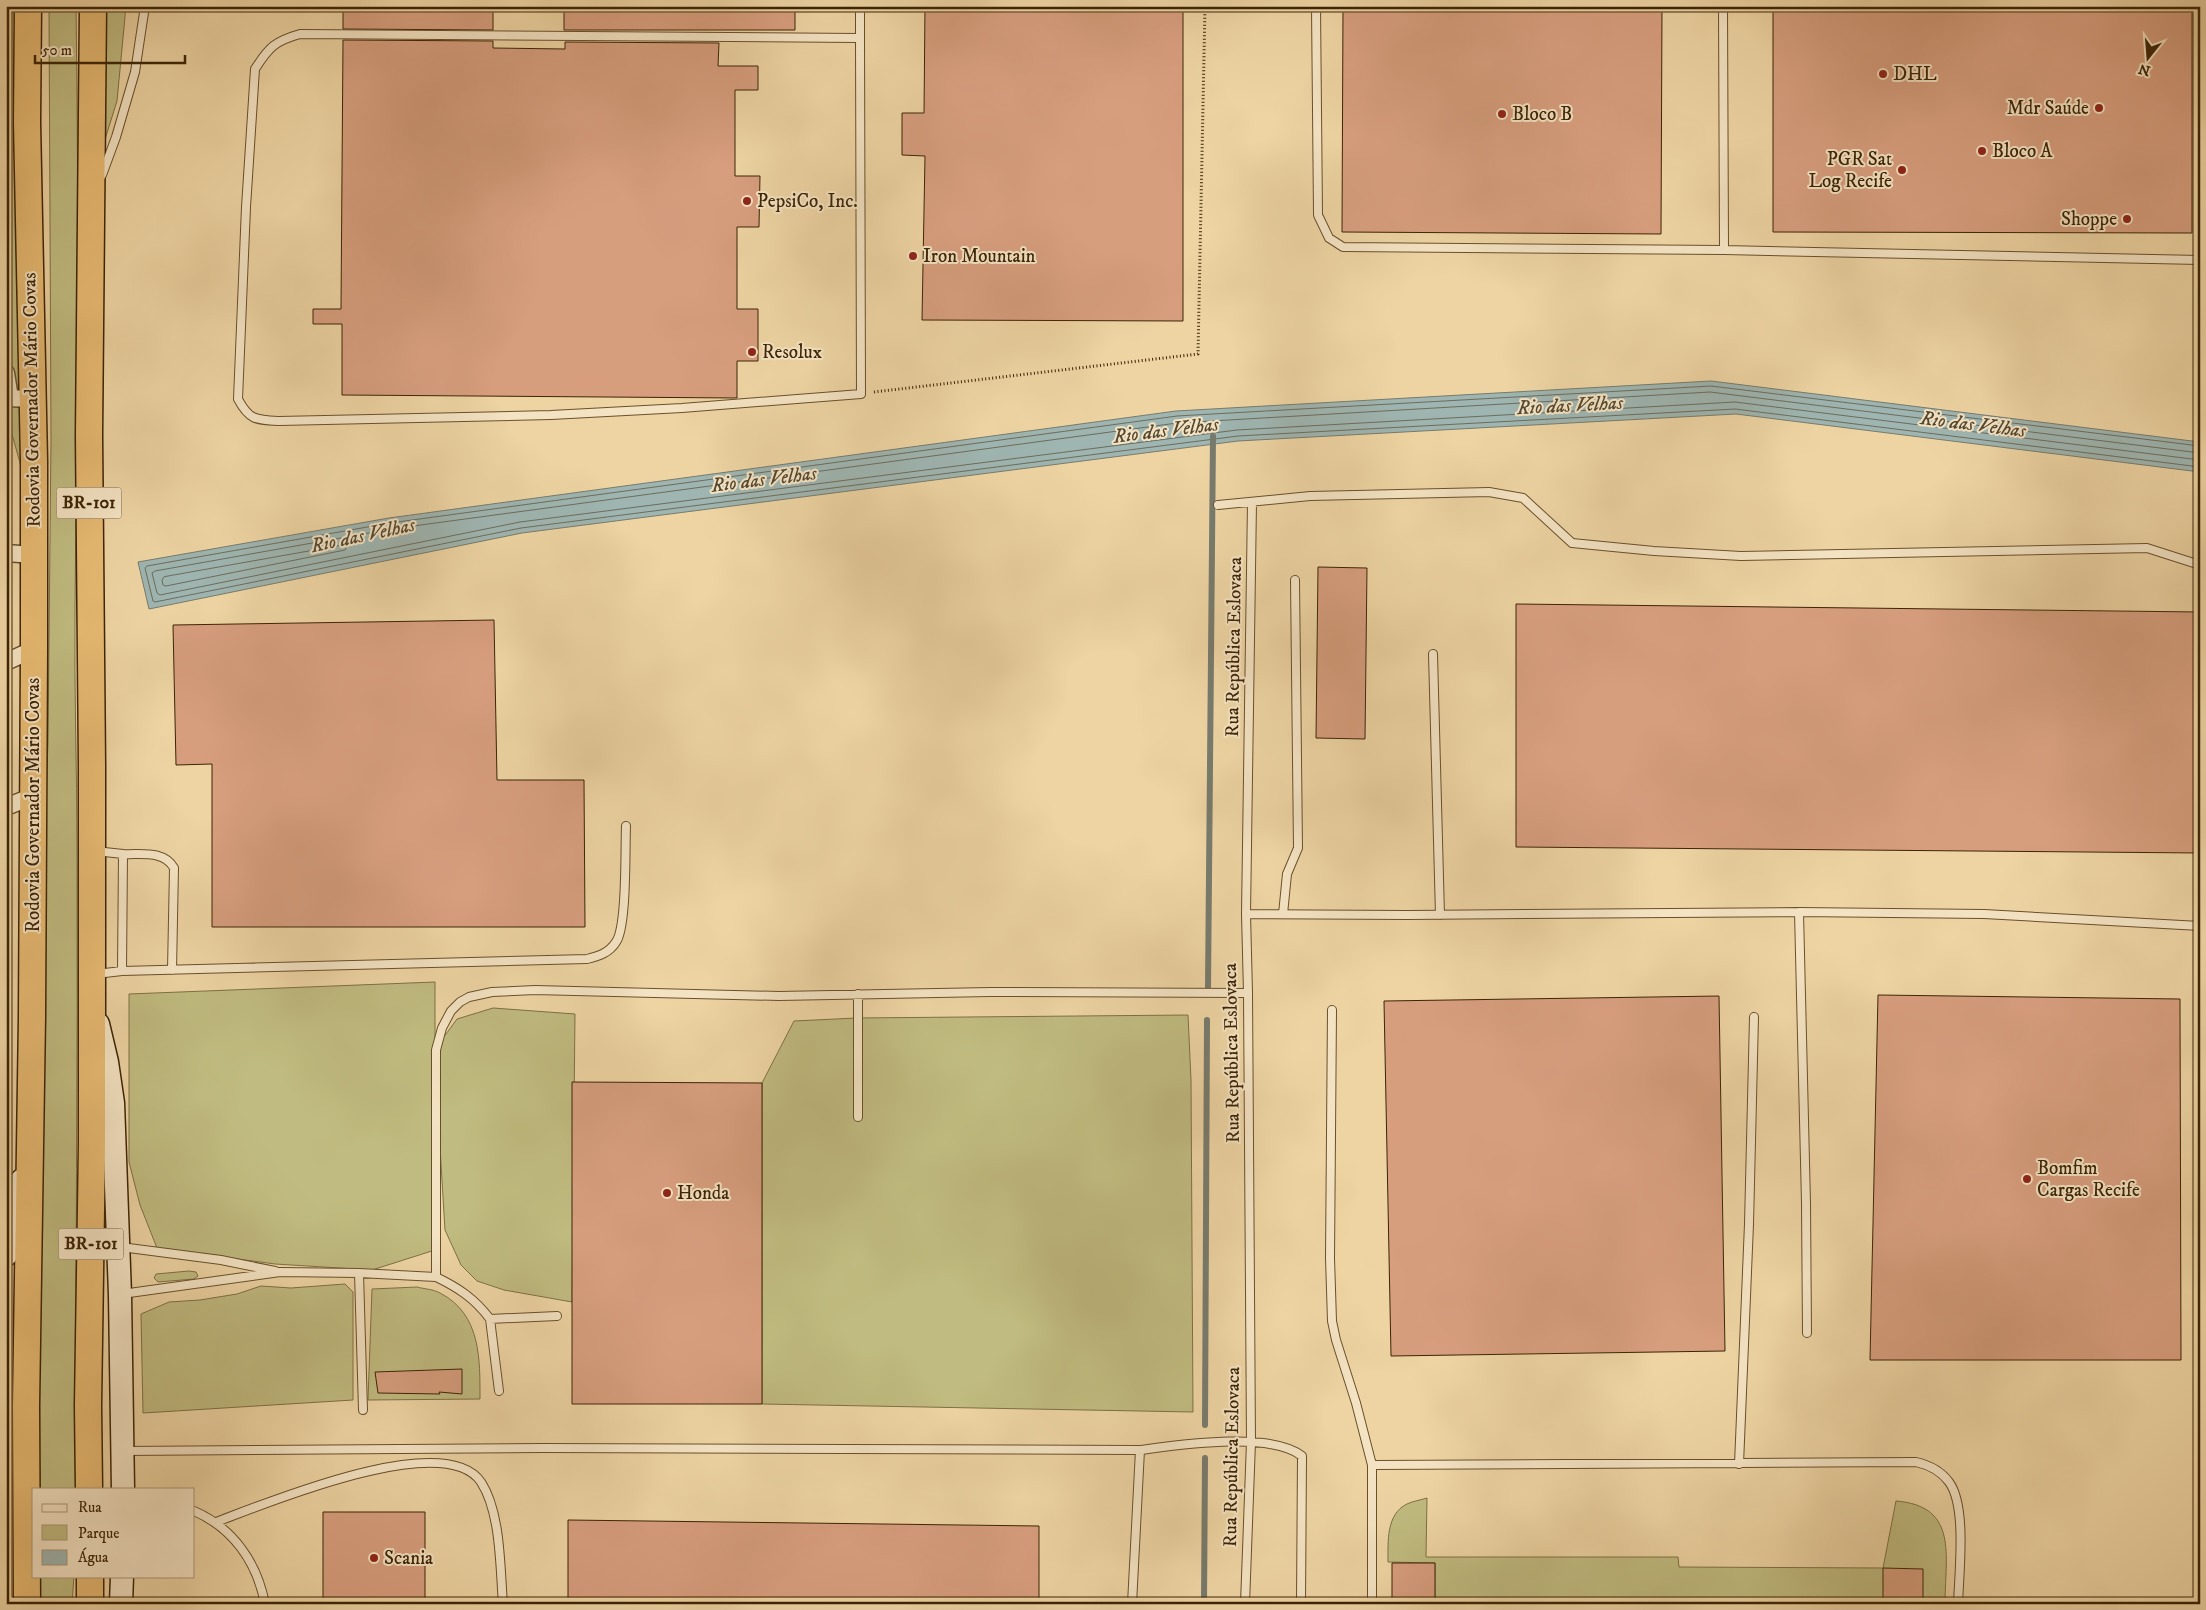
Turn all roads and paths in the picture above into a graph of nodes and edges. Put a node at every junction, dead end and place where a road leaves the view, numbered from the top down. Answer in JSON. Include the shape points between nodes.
{"nodes":[{"id":1,"x":28,"y":6,"type":"edge"},
{"id":2,"x":93,"y":6,"type":"edge"},
{"id":3,"x":146,"y":6,"type":"edge"},
{"id":4,"x":860,"y":6,"type":"edge"},
{"id":5,"x":1205,"y":6,"type":"edge"},
{"id":6,"x":1316,"y":6,"type":"edge"},
{"id":7,"x":1722,"y":6,"type":"edge"},
{"id":8,"x":860,"y":38,"type":"junction"},
{"id":9,"x":92,"y":201,"type":"junction"},
{"id":10,"x":1724,"y":250,"type":"junction"},
{"id":11,"x":2200,"y":260,"type":"edge"},
{"id":12,"x":6,"y":373,"type":"edge"},
{"id":13,"x":861,"y":394,"type":"junction"},
{"id":14,"x":16,"y":398,"type":"edge"},
{"id":15,"x":1252,"y":502,"type":"junction"},
{"id":16,"x":1218,"y":505,"type":"dead end"},
{"id":17,"x":6,"y":553,"type":"edge"},
{"id":18,"x":34,"y":556,"type":"junction"},
{"id":19,"x":2200,"y":565,"type":"edge"},
{"id":20,"x":1295,"y":580,"type":"dead end"},
{"id":21,"x":34,"y":649,"type":"junction"},
{"id":22,"x":1433,"y":654,"type":"dead end"},
{"id":23,"x":6,"y":662,"type":"edge"},
{"id":24,"x":33,"y":796,"type":"junction"},
{"id":25,"x":6,"y":807,"type":"edge"},
{"id":26,"x":626,"y":826,"type":"dead end"},
{"id":27,"x":92,"y":850,"type":"junction"},
{"id":28,"x":123,"y":854,"type":"junction"},
{"id":29,"x":1799,"y":912,"type":"junction"},
{"id":30,"x":1246,"y":914,"type":"junction"},
{"id":31,"x":1283,"y":914,"type":"junction"},
{"id":32,"x":1440,"y":915,"type":"junction"},
{"id":33,"x":2200,"y":926,"type":"edge"},
{"id":34,"x":172,"y":970,"type":"junction"},
{"id":35,"x":122,"y":971,"type":"junction"},
{"id":36,"x":91,"y":987,"type":"junction"},
{"id":37,"x":1248,"y":993,"type":"junction"},
{"id":38,"x":858,"y":994,"type":"junction"},
{"id":39,"x":1332,"y":1010,"type":"dead end"},
{"id":40,"x":1754,"y":1017,"type":"dead end"},
{"id":41,"x":858,"y":1117,"type":"dead end"},
{"id":42,"x":30,"y":1142,"type":"junction"},
{"id":43,"x":118,"y":1247,"type":"junction"},
{"id":44,"x":6,"y":1255,"type":"edge"},
{"id":45,"x":280,"y":1272,"type":"junction"},
{"id":46,"x":359,"y":1273,"type":"junction"},
{"id":47,"x":436,"y":1277,"type":"junction"},
{"id":48,"x":120,"y":1295,"type":"junction"},
{"id":49,"x":557,"y":1316,"type":"dead end"},
{"id":50,"x":490,"y":1319,"type":"junction"},
{"id":51,"x":1807,"y":1333,"type":"dead end"},
{"id":52,"x":499,"y":1392,"type":"dead end"},
{"id":53,"x":363,"y":1410,"type":"dead end"},
{"id":54,"x":1251,"y":1442,"type":"junction"},
{"id":55,"x":1140,"y":1450,"type":"junction"},
{"id":56,"x":122,"y":1451,"type":"junction"},
{"id":57,"x":1739,"y":1464,"type":"junction"},
{"id":58,"x":1372,"y":1465,"type":"junction"},
{"id":59,"x":89,"y":1488,"type":"edge"},
{"id":60,"x":123,"y":1488,"type":"edge"},
{"id":61,"x":195,"y":1512,"type":"edge"},
{"id":62,"x":216,"y":1522,"type":"junction"},
{"id":63,"x":90,"y":1578,"type":"edge"},
{"id":64,"x":122,"y":1578,"type":"edge"},
{"id":65,"x":27,"y":1604,"type":"edge"},
{"id":66,"x":90,"y":1604,"type":"edge"},
{"id":67,"x":121,"y":1604,"type":"edge"},
{"id":68,"x":265,"y":1604,"type":"edge"},
{"id":69,"x":503,"y":1604,"type":"edge"},
{"id":70,"x":1132,"y":1604,"type":"edge"},
{"id":71,"x":1245,"y":1604,"type":"edge"},
{"id":72,"x":1301,"y":1604,"type":"edge"},
{"id":73,"x":1372,"y":1604,"type":"edge"},
{"id":74,"x":1958,"y":1604,"type":"edge"}],
"edges":[{"from":1,"to":14,"type":"highway","name":"Rodovia Governador Mário Covas","number":"BR-101","via":[[28,122]]},
{"from":2,"to":9,"type":"highway","number":"BR-101"},
{"from":3,"to":9,"type":"lane","via":[[135,72],[116,137]]},
{"from":4,"to":8,"type":"lane"},
{"from":5,"to":13,"type":"path","via":[[1198,354]]},
{"from":6,"to":10,"type":"lane","via":[[1318,215],[1329,238],[1342,247]]},
{"from":7,"to":10,"type":"lane"},
{"from":8,"to":13,"type":"lane"},
{"from":8,"to":13,"type":"lane","via":[[300,34],[280,40],[266,50],[256,69],[238,399],[245,413],[258,420],[279,421],[561,415]]},
{"from":9,"to":27,"type":"highway","number":"BR-101","via":[[89,435]]},
{"from":10,"to":11,"type":"lane"},
{"from":12,"to":14,"type":"street"},
{"from":14,"to":18,"type":"highway","name":"Rodovia Governador Mário Covas","number":"BR-101"},
{"from":15,"to":16,"type":"lane"},
{"from":15,"to":19,"type":"lane","via":[[1310,496],[1489,492],[1523,498],[1572,543],[1618,548],[1741,556],[2147,548]]},
{"from":15,"to":30,"type":"lane","name":"Rua República Eslovaca"},
{"from":17,"to":18,"type":"street"},
{"from":18,"to":21,"type":"highway","name":"Rodovia Governador Mário Covas","number":"BR-101"},
{"from":20,"to":31,"type":"lane","via":[[1298,848],[1287,874]]},
{"from":21,"to":23,"type":"street"},
{"from":21,"to":24,"type":"highway","name":"Rodovia Governador Mário Covas","number":"BR-101"},
{"from":22,"to":32,"type":"lane"},
{"from":24,"to":25,"type":"street"},
{"from":24,"to":42,"type":"highway","name":"Rodovia Governador Mário Covas","number":"BR-101"},
{"from":26,"to":34,"type":"lane","via":[[622,925],[617,942],[605,954],[587,959]]},
{"from":27,"to":28,"type":"lane"},
{"from":27,"to":36,"type":"highway","number":"BR-101"},
{"from":28,"to":34,"type":"lane","via":[[160,855],[174,868]]},
{"from":28,"to":35,"type":"lane"},
{"from":29,"to":32,"type":"lane"},
{"from":29,"to":33,"type":"lane","via":[[1984,914]]},
{"from":29,"to":51,"type":"lane"},
{"from":30,"to":31,"type":"lane"},
{"from":30,"to":37,"type":"lane","name":"Rua República Eslovaca"},
{"from":31,"to":32,"type":"lane"},
{"from":34,"to":35,"type":"lane"},
{"from":35,"to":36,"type":"lane"},
{"from":36,"to":43,"type":"main road","via":[[113,1103]]},
{"from":36,"to":59,"type":"highway","number":"BR-101"},
{"from":37,"to":38,"type":"lane"},
{"from":37,"to":54,"type":"lane","name":"Rua República Eslovaca"},
{"from":38,"to":41,"type":"lane"},
{"from":38,"to":47,"type":"lane","via":[[780,996],[535,990],[492,992],[460,1002],[442,1028],[436,1050]]},
{"from":39,"to":58,"type":"lane","via":[[1332,1321]]},
{"from":40,"to":57,"type":"lane"},
{"from":42,"to":44,"type":"main road"},
{"from":42,"to":65,"type":"highway","name":"Rodovia Governador Mário Covas","number":"BR-101"},
{"from":43,"to":45,"type":"lane","via":[[221,1260]]},
{"from":43,"to":48,"type":"main road"},
{"from":45,"to":46,"type":"lane"},
{"from":45,"to":48,"type":"lane"},
{"from":46,"to":47,"type":"lane"},
{"from":46,"to":53,"type":"lane"},
{"from":47,"to":50,"type":"lane","via":[[460,1288],[479,1304]]},
{"from":48,"to":56,"type":"main road"},
{"from":49,"to":50,"type":"lane"},
{"from":50,"to":52,"type":"lane"},
{"from":54,"to":55,"type":"lane"},
{"from":54,"to":71,"type":"lane","name":"Rua República Eslovaca"},
{"from":54,"to":72,"type":"lane","via":[[1274,1444],[1302,1456]]},
{"from":55,"to":56,"type":"lane","via":[[542,1448]]},
{"from":55,"to":70,"type":"lane"},
{"from":56,"to":60,"type":"main road"},
{"from":57,"to":58,"type":"lane"},
{"from":57,"to":74,"type":"lane","via":[[1907,1461],[1935,1469],[1949,1482],[1960,1517]]},
{"from":58,"to":73,"type":"lane"},
{"from":61,"to":62,"type":"lane"},
{"from":62,"to":68,"type":"lane","via":[[245,1552]]},
{"from":62,"to":69,"type":"lane","via":[[306,1489],[386,1467],[423,1462],[458,1466],[480,1480],[494,1509]]},
{"from":63,"to":66,"type":"highway"},
{"from":64,"to":67,"type":"main road"}]}
